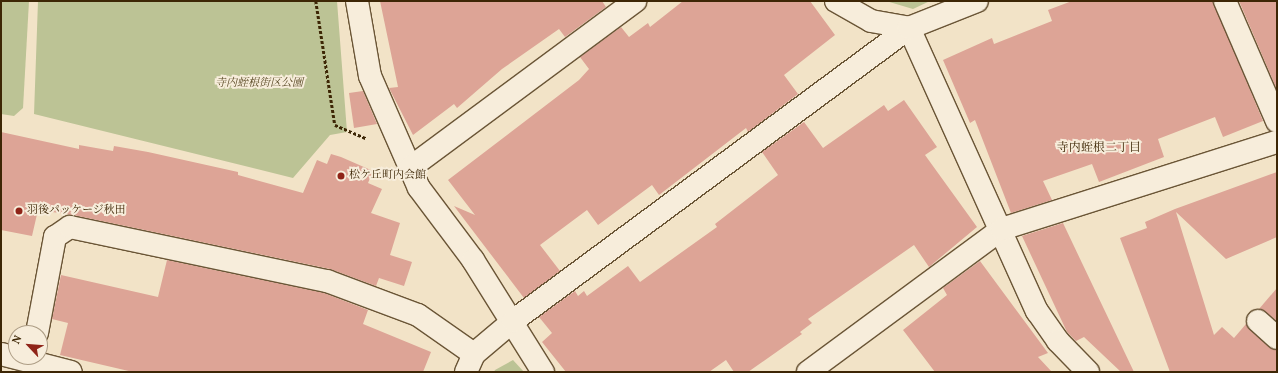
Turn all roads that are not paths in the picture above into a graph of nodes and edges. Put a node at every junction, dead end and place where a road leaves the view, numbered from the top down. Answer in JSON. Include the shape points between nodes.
{"nodes":[{"id":1,"x":357,"y":1,"type":"edge"},
{"id":2,"x":635,"y":1,"type":"edge"},
{"id":3,"x":836,"y":1,"type":"edge"},
{"id":4,"x":977,"y":1,"type":"edge"},
{"id":5,"x":1225,"y":1,"type":"edge"},
{"id":6,"x":909,"y":28,"type":"junction"},
{"id":7,"x":1277,"y":121,"type":"edge"},
{"id":8,"x":1277,"y":142,"type":"edge"},
{"id":9,"x":407,"y":158,"type":"junction"},
{"id":10,"x":1002,"y":229,"type":"junction"},
{"id":11,"x":1258,"y":321,"type":"dead end"},
{"id":12,"x":513,"y":322,"type":"junction"},
{"id":13,"x":38,"y":325,"type":"edge"},
{"id":14,"x":1277,"y":338,"type":"edge"},
{"id":15,"x":470,"y":363,"type":"edge"},
{"id":16,"x":48,"y":365,"type":"edge"},
{"id":17,"x":71,"y":372,"type":"edge"},
{"id":18,"x":543,"y":372,"type":"edge"},
{"id":19,"x":808,"y":372,"type":"edge"},
{"id":20,"x":1088,"y":372,"type":"edge"}],
"edges":[{"from":1,"to":9,"type":"street","via":[[370,76]]},
{"from":2,"to":9,"type":"street"},
{"from":3,"to":6,"type":"street","via":[[871,22]]},
{"from":4,"to":6,"type":"street"},
{"from":5,"to":7,"type":"street"},
{"from":6,"to":10,"type":"street"},
{"from":6,"to":12,"type":"street"},
{"from":8,"to":10,"type":"street"},
{"from":9,"to":12,"type":"street","via":[[419,188],[473,260]]},
{"from":10,"to":19,"type":"street"},
{"from":10,"to":20,"type":"street","via":[[1037,311],[1058,341]]},
{"from":11,"to":14,"type":"street"},
{"from":12,"to":15,"type":"street"},
{"from":12,"to":18,"type":"street"},
{"from":13,"to":15,"type":"street","via":[[55,237],[70,227],[327,281],[418,315]]},
{"from":16,"to":17,"type":"street"}]}
